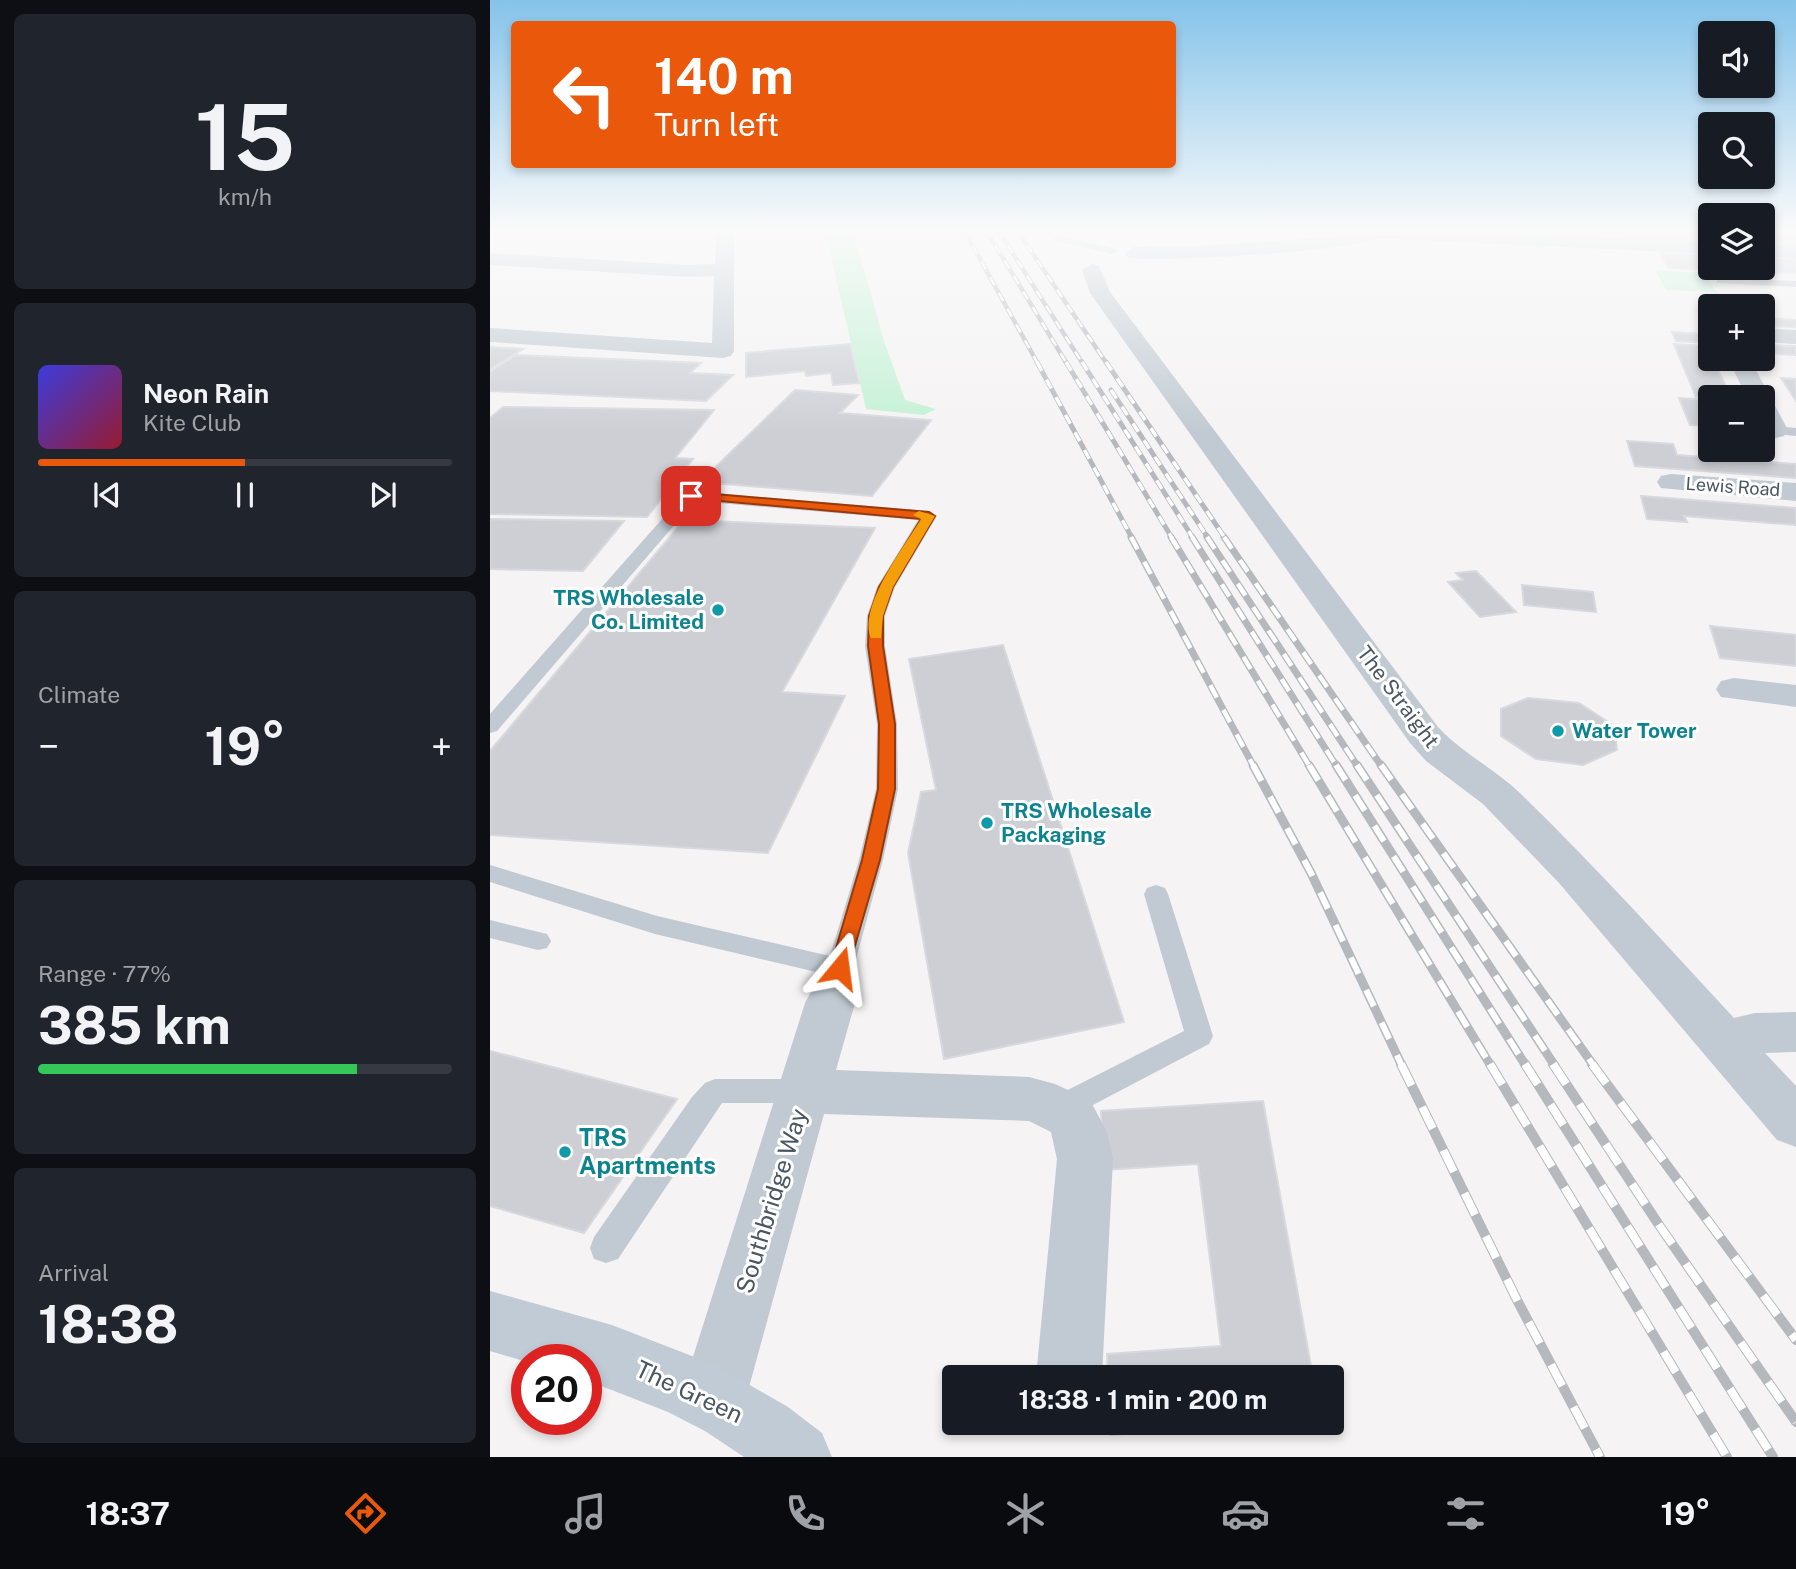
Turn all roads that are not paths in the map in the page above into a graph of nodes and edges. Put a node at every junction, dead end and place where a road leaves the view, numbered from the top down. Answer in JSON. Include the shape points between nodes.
{"nodes":[{"id":1,"x":724,"y":298,"type":"edge"},
{"id":2,"x":1127,"y":298,"type":"edge"},
{"id":3,"x":490,"y":334,"type":"edge"},
{"id":4,"x":1775,"y":336,"type":"edge"},
{"id":5,"x":1796,"y":337,"type":"edge"},
{"id":6,"x":1671,"y":482,"type":"dead end"},
{"id":7,"x":1796,"y":492,"type":"edge"},
{"id":8,"x":1734,"y":689,"type":"dead end"},
{"id":9,"x":1796,"y":696,"type":"edge"},
{"id":10,"x":490,"y":727,"type":"edge"},
{"id":11,"x":490,"y":873,"type":"edge"},
{"id":12,"x":1156,"y":894,"type":"dead end"},
{"id":13,"x":490,"y":929,"type":"edge"},
{"id":14,"x":538,"y":940,"type":"dead end"},
{"id":15,"x":835,"y":986,"type":"junction"},
{"id":16,"x":1796,"y":1032,"type":"edge"},
{"id":17,"x":1724,"y":1041,"type":"junction"},
{"id":18,"x":805,"y":1091,"type":"junction"},
{"id":19,"x":1062,"y":1107,"type":"junction"},
{"id":20,"x":1796,"y":1124,"type":"edge"},
{"id":21,"x":606,"y":1248,"type":"dead end"},
{"id":22,"x":490,"y":1321,"type":"edge"},
{"id":23,"x":1070,"y":1365,"type":"edge"},
{"id":24,"x":713,"y":1398,"type":"junction"},
{"id":25,"x":798,"y":1457,"type":"edge"}],
"edges":[{"from":1,"to":3,"type":"street","via":[[723,351]]},
{"from":2,"to":17,"type":"street","name":"The Straight","via":[[1424,735],[1440,753],[1497,795],[1566,863]]},
{"from":4,"to":5,"type":"street"},
{"from":6,"to":7,"type":"street","name":"Lewis Road"},
{"from":8,"to":9,"type":"street"},
{"from":10,"to":15,"type":"lane","via":[[691,496],[929,516],[886,587],[876,616],[875,646],[887,724],[887,789]]},
{"from":11,"to":15,"type":"lane"},
{"from":12,"to":19,"type":"lane","via":[[1199,1036]]},
{"from":13,"to":14,"type":"lane"},
{"from":15,"to":18,"type":"street","name":"Southbridge Way"},
{"from":16,"to":17,"type":"street","via":[[1755,1032]]},
{"from":17,"to":20,"type":"street","name":"The Straight"},
{"from":18,"to":19,"type":"street","via":[[1029,1099]]},
{"from":18,"to":21,"type":"lane","via":[[715,1091]]},
{"from":18,"to":24,"type":"street","name":"Southbridge Way"},
{"from":19,"to":23,"type":"street","via":[[1081,1130],[1085,1159]]},
{"from":22,"to":24,"type":"street","name":"The Green","via":[[605,1353]]},
{"from":24,"to":25,"type":"street","name":"The Green","via":[[774,1436]]}]}
